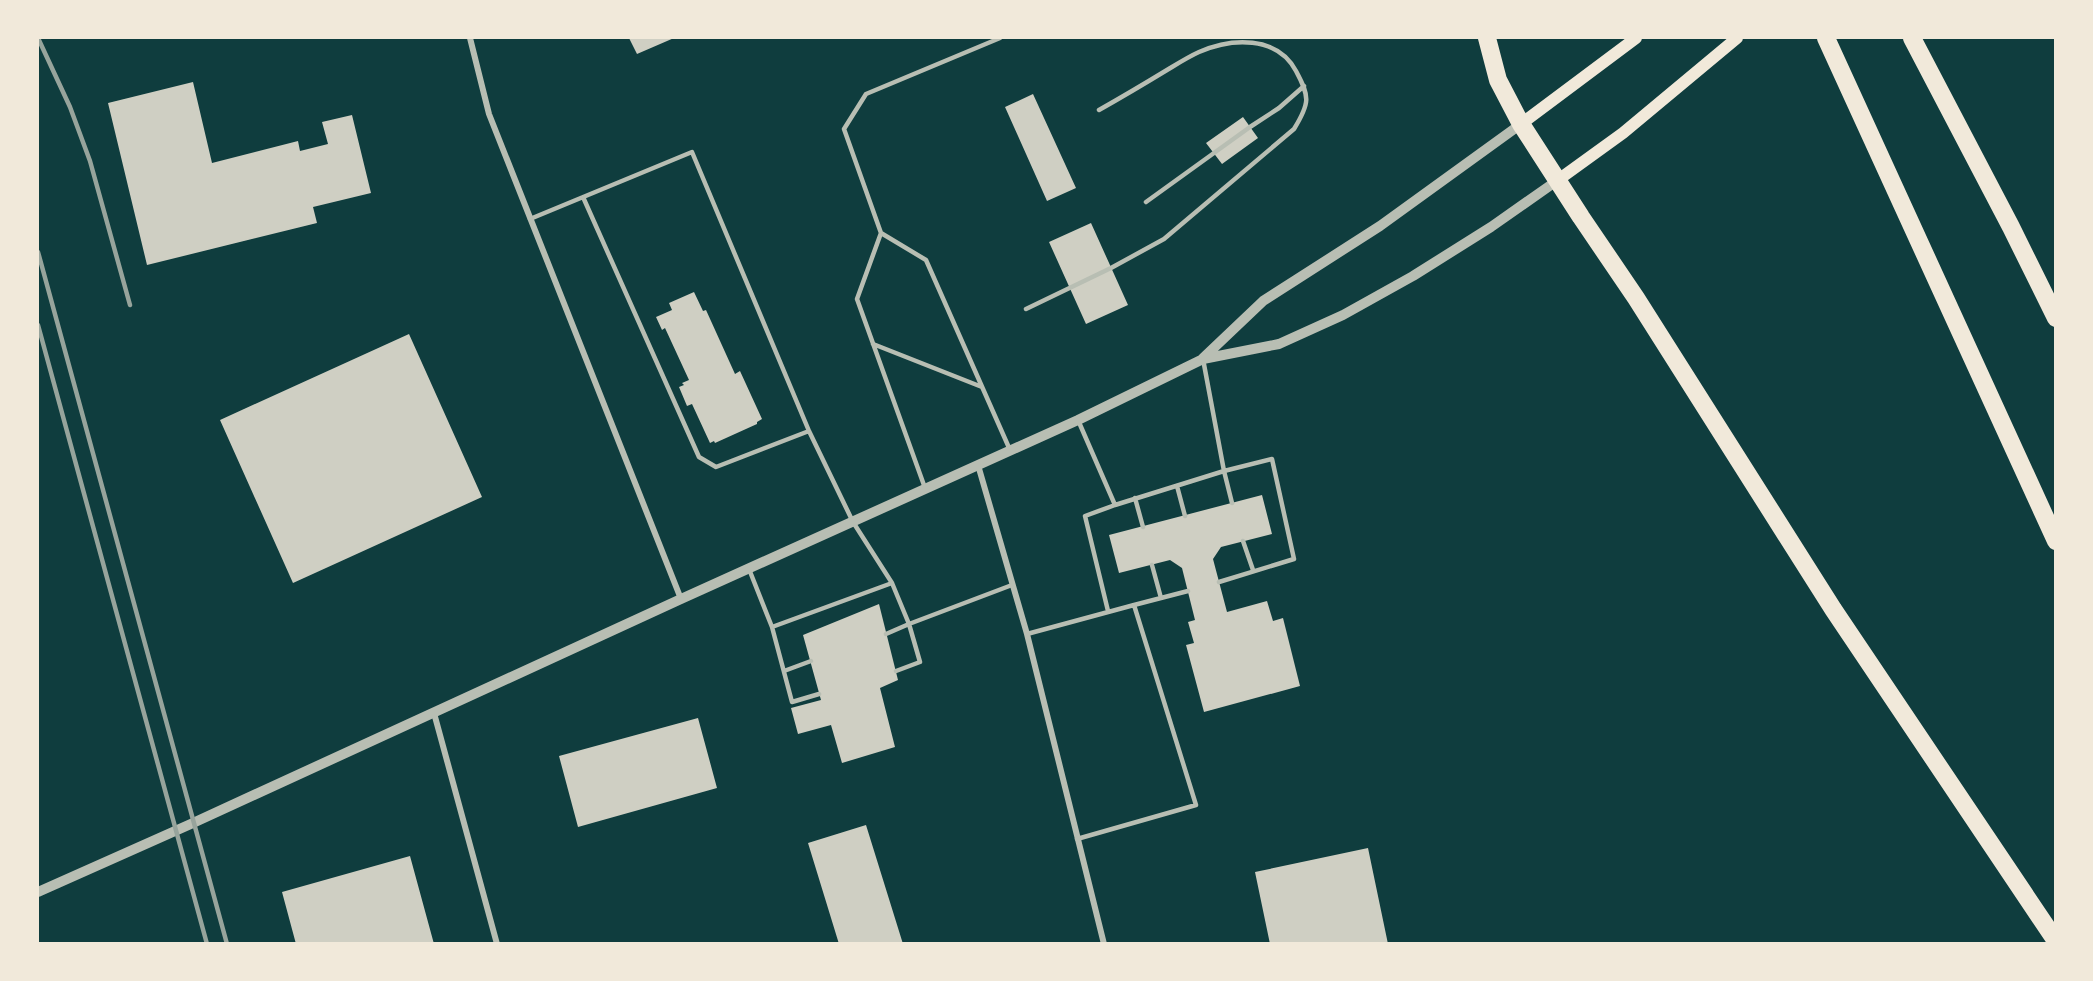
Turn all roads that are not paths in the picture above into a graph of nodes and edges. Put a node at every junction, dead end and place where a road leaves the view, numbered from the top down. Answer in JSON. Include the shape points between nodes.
{"nodes":[{"id":1,"x":470,"y":38,"type":"edge"},
{"id":2,"x":1000,"y":38,"type":"edge"},
{"id":3,"x":1487,"y":38,"type":"edge"},
{"id":4,"x":1636,"y":38,"type":"edge"},
{"id":5,"x":1737,"y":38,"type":"edge"},
{"id":6,"x":1826,"y":38,"type":"edge"},
{"id":7,"x":1912,"y":38,"type":"edge"},
{"id":8,"x":1304,"y":86,"type":"junction"},
{"id":9,"x":1100,"y":110,"type":"dead end"},
{"id":10,"x":1521,"y":124,"type":"junction"},
{"id":11,"x":1558,"y":180,"type":"junction"},
{"id":12,"x":583,"y":197,"type":"junction"},
{"id":13,"x":1146,"y":202,"type":"dead end"},
{"id":14,"x":530,"y":219,"type":"junction"},
{"id":15,"x":881,"y":233,"type":"junction"},
{"id":16,"x":1026,"y":309,"type":"dead end"},
{"id":17,"x":2055,"y":318,"type":"edge"},
{"id":18,"x":873,"y":344,"type":"junction"},
{"id":19,"x":1203,"y":359,"type":"junction"},
{"id":20,"x":982,"y":387,"type":"junction"},
{"id":21,"x":1077,"y":420,"type":"junction"},
{"id":22,"x":809,"y":431,"type":"junction"},
{"id":23,"x":1010,"y":450,"type":"junction"},
{"id":24,"x":978,"y":465,"type":"junction"},
{"id":25,"x":1224,"y":471,"type":"junction"},
{"id":26,"x":1177,"y":486,"type":"junction"},
{"id":27,"x":925,"y":489,"type":"junction"},
{"id":28,"x":1135,"y":498,"type":"junction"},
{"id":29,"x":1232,"y":503,"type":"dead end"},
{"id":30,"x":1115,"y":504,"type":"junction"},
{"id":31,"x":1185,"y":516,"type":"dead end"},
{"id":32,"x":853,"y":522,"type":"junction"},
{"id":33,"x":1143,"y":527,"type":"dead end"},
{"id":34,"x":2055,"y":540,"type":"edge"},
{"id":35,"x":1243,"y":541,"type":"dead end"},
{"id":36,"x":1152,"y":565,"type":"dead end"},
{"id":37,"x":749,"y":568,"type":"junction"},
{"id":38,"x":1252,"y":570,"type":"junction"},
{"id":39,"x":1219,"y":582,"type":"dead end"},
{"id":40,"x":892,"y":583,"type":"junction"},
{"id":41,"x":1012,"y":585,"type":"junction"},
{"id":42,"x":1188,"y":591,"type":"dead end"},
{"id":43,"x":1161,"y":598,"type":"junction"},
{"id":44,"x":681,"y":599,"type":"junction"},
{"id":45,"x":1134,"y":605,"type":"junction"},
{"id":46,"x":1108,"y":611,"type":"junction"},
{"id":47,"x":909,"y":624,"type":"junction"},
{"id":48,"x":772,"y":627,"type":"junction"},
{"id":49,"x":886,"y":634,"type":"dead end"},
{"id":50,"x":1027,"y":634,"type":"junction"},
{"id":51,"x":811,"y":661,"type":"dead end"},
{"id":52,"x":784,"y":671,"type":"junction"},
{"id":53,"x":896,"y":671,"type":"dead end"},
{"id":54,"x":819,"y":694,"type":"dead end"},
{"id":55,"x":434,"y":713,"type":"junction"},
{"id":56,"x":1077,"y":839,"type":"junction"},
{"id":57,"x":38,"y":892,"type":"edge"},
{"id":58,"x":2055,"y":941,"type":"edge"},
{"id":59,"x":498,"y":944,"type":"edge"},
{"id":60,"x":1104,"y":944,"type":"edge"}],
"edges":[{"from":1,"to":14,"type":"street","via":[[489,114]]},
{"from":2,"to":15,"type":"lane","via":[[866,94],[844,129]]},
{"from":3,"to":10,"type":"highway","via":[[1498,80]]},
{"from":4,"to":10,"type":"main road"},
{"from":5,"to":11,"type":"main road","via":[[1623,133]]},
{"from":6,"to":34,"type":"highway"},
{"from":7,"to":17,"type":"highway","via":[[2012,227]]},
{"from":8,"to":9,"type":"lane","via":[[1291,61],[1268,45],[1237,41],[1198,52]]},
{"from":8,"to":13,"type":"lane"},
{"from":8,"to":16,"type":"lane","via":[[1308,98],[1294,129],[1164,239]]},
{"from":10,"to":11,"type":"highway"},
{"from":10,"to":19,"type":"street","via":[[1380,226],[1263,300]]},
{"from":11,"to":19,"type":"street","via":[[1413,276],[1343,315],[1279,344]]},
{"from":11,"to":58,"type":"highway","via":[[1833,609]]},
{"from":12,"to":14,"type":"lane"},
{"from":12,"to":22,"type":"lane","via":[[699,457],[716,467]]},
{"from":12,"to":22,"type":"lane","via":[[692,152]]},
{"from":14,"to":44,"type":"street"},
{"from":15,"to":18,"type":"lane","via":[[857,299]]},
{"from":15,"to":20,"type":"lane","via":[[926,260]]},
{"from":18,"to":20,"type":"lane"},
{"from":18,"to":27,"type":"lane"},
{"from":19,"to":21,"type":"street"},
{"from":19,"to":25,"type":"lane"},
{"from":20,"to":23,"type":"lane"},
{"from":21,"to":23,"type":"street"},
{"from":21,"to":30,"type":"lane"},
{"from":22,"to":32,"type":"lane"},
{"from":23,"to":24,"type":"street"},
{"from":24,"to":27,"type":"street"},
{"from":24,"to":41,"type":"street"},
{"from":25,"to":26,"type":"lane"},
{"from":25,"to":29,"type":"lane"},
{"from":25,"to":38,"type":"lane","via":[[1272,459],[1294,559]]},
{"from":26,"to":28,"type":"lane"},
{"from":26,"to":31,"type":"lane"},
{"from":27,"to":32,"type":"street"},
{"from":28,"to":30,"type":"lane"},
{"from":28,"to":33,"type":"lane"},
{"from":30,"to":46,"type":"lane","via":[[1085,516]]},
{"from":32,"to":37,"type":"street"},
{"from":32,"to":40,"type":"lane"},
{"from":35,"to":38,"type":"lane"},
{"from":36,"to":43,"type":"lane"},
{"from":37,"to":44,"type":"street"},
{"from":37,"to":48,"type":"lane"},
{"from":38,"to":39,"type":"lane"},
{"from":40,"to":47,"type":"lane"},
{"from":40,"to":48,"type":"lane"},
{"from":41,"to":47,"type":"lane"},
{"from":41,"to":50,"type":"street"},
{"from":42,"to":43,"type":"lane"},
{"from":43,"to":45,"type":"lane"},
{"from":44,"to":55,"type":"street"},
{"from":45,"to":46,"type":"lane"},
{"from":45,"to":56,"type":"lane","via":[[1196,805]]},
{"from":46,"to":50,"type":"lane"},
{"from":47,"to":49,"type":"lane"},
{"from":47,"to":53,"type":"lane","via":[[920,662]]},
{"from":48,"to":52,"type":"lane"},
{"from":50,"to":56,"type":"street"},
{"from":51,"to":52,"type":"lane"},
{"from":52,"to":54,"type":"lane","via":[[792,702]]},
{"from":55,"to":57,"type":"street"},
{"from":55,"to":59,"type":"street"},
{"from":56,"to":60,"type":"street"}]}
